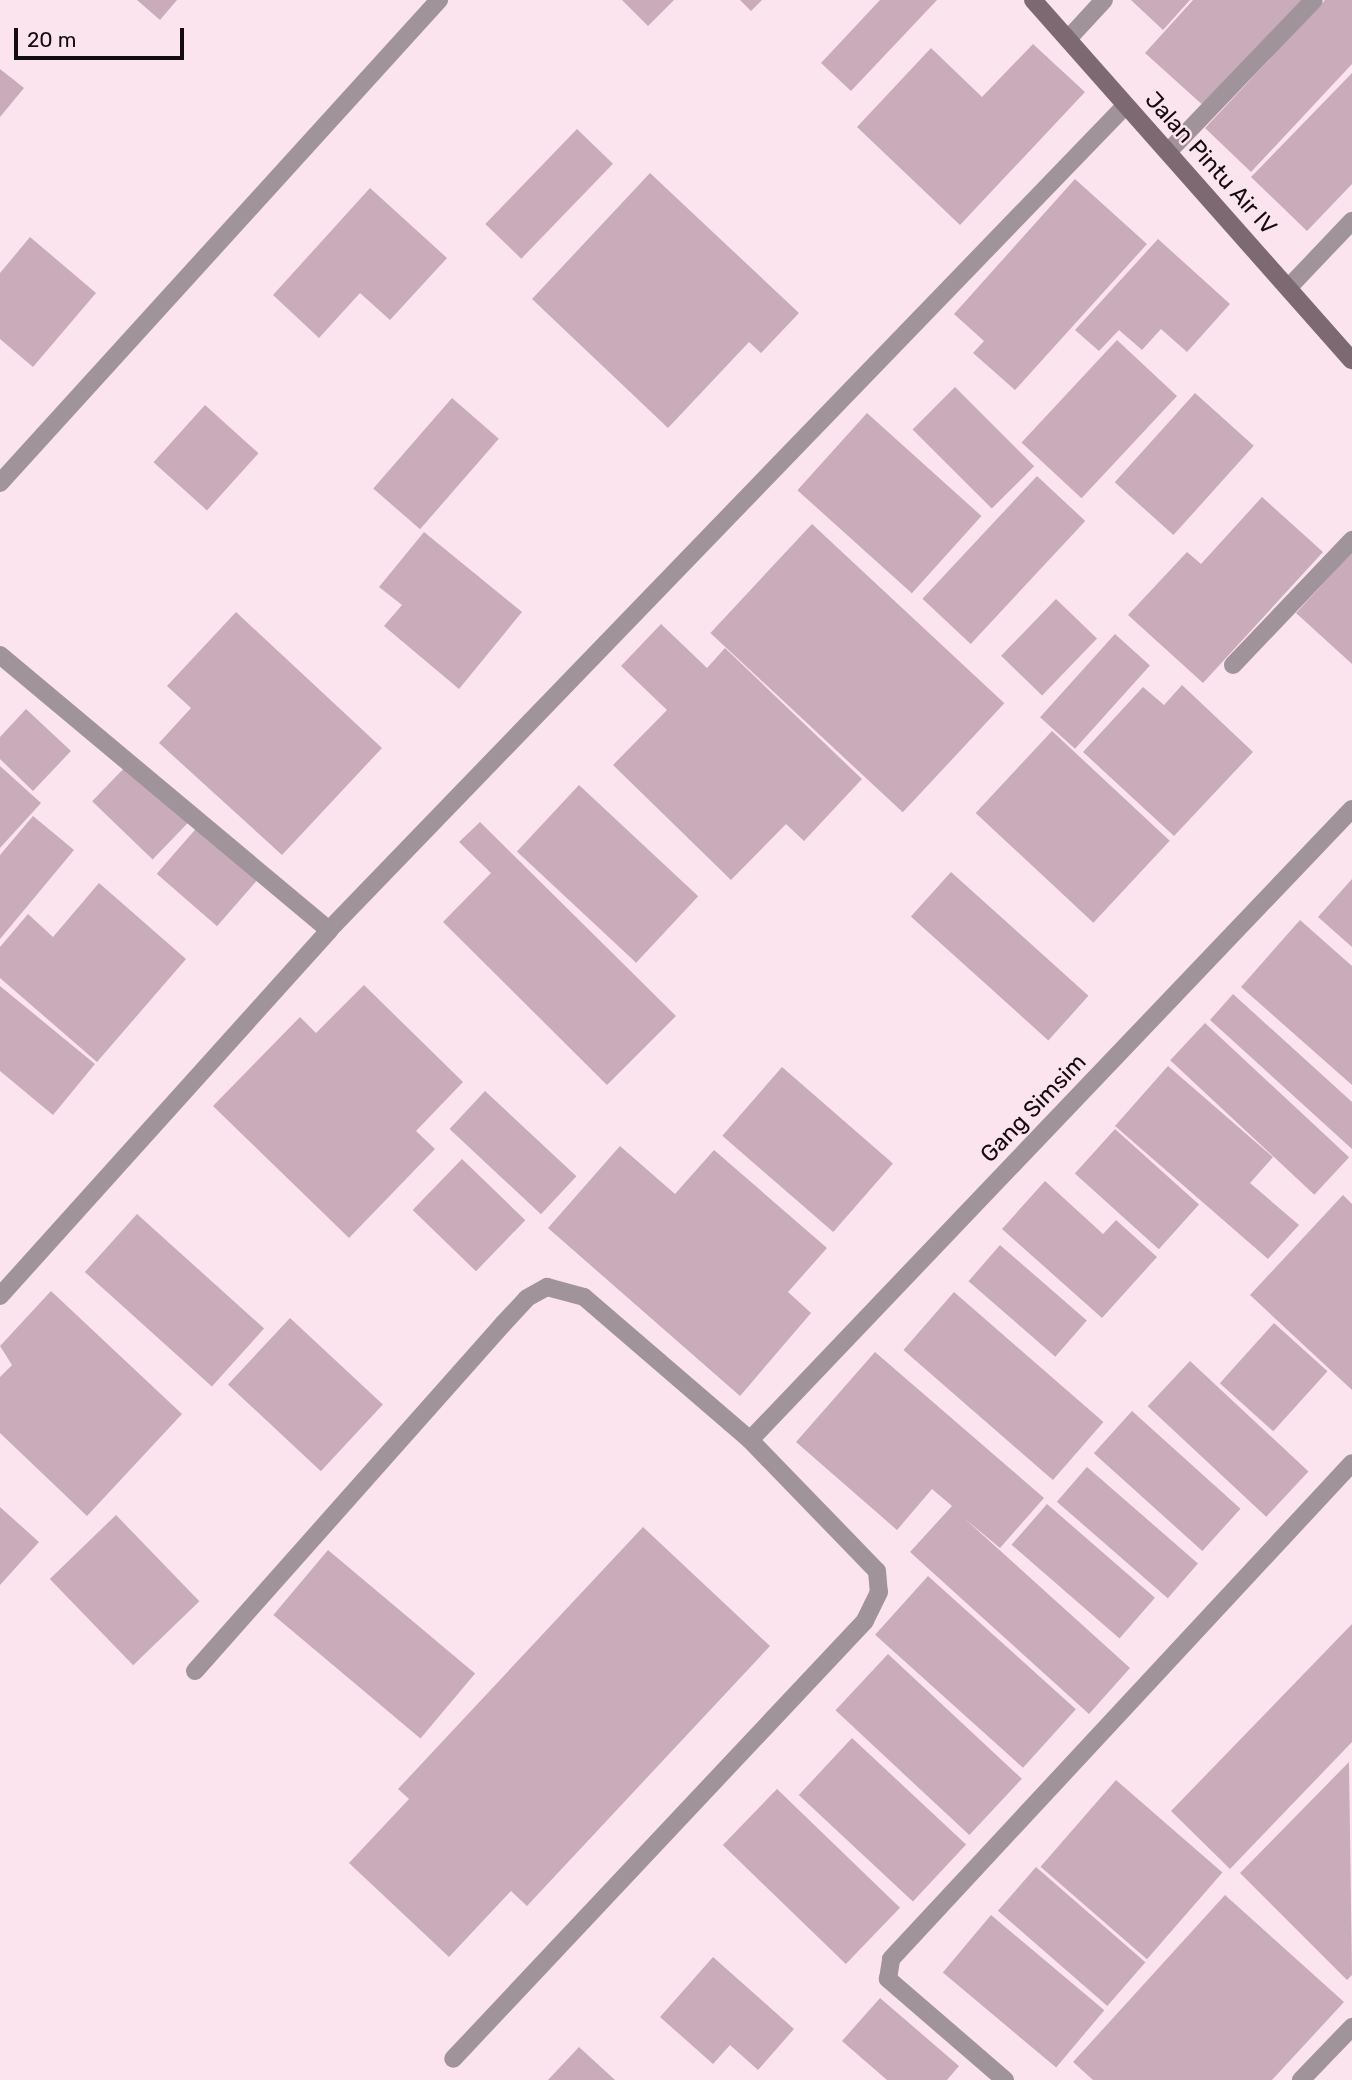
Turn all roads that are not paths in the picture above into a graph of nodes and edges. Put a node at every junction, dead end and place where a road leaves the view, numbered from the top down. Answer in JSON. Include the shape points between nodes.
{"nodes":[{"id":1,"x":439,"y":0,"type":"edge"},
{"id":2,"x":1033,"y":0,"type":"edge"},
{"id":3,"x":1104,"y":0,"type":"edge"},
{"id":4,"x":1314,"y":0,"type":"edge"},
{"id":5,"x":1068,"y":39,"type":"junction"},
{"id":6,"x":1125,"y":106,"type":"junction"},
{"id":7,"x":1169,"y":151,"type":"junction"},
{"id":8,"x":1352,"y":221,"type":"edge"},
{"id":9,"x":1290,"y":286,"type":"junction"},
{"id":10,"x":1352,"y":360,"type":"edge"},
{"id":11,"x":0,"y":483,"type":"edge"},
{"id":12,"x":1352,"y":540,"type":"edge"},
{"id":13,"x":0,"y":654,"type":"edge"},
{"id":14,"x":1233,"y":665,"type":"dead end"},
{"id":15,"x":1352,"y":809,"type":"edge"},
{"id":16,"x":328,"y":930,"type":"junction"},
{"id":17,"x":0,"y":1296,"type":"edge"},
{"id":18,"x":750,"y":1440,"type":"junction"},
{"id":19,"x":1352,"y":1463,"type":"edge"},
{"id":20,"x":195,"y":1671,"type":"dead end"},
{"id":21,"x":1352,"y":2027,"type":"edge"},
{"id":22,"x":453,"y":2059,"type":"dead end"},
{"id":23,"x":1005,"y":2080,"type":"edge"},
{"id":24,"x":1301,"y":2080,"type":"edge"}],
"edges":[{"from":1,"to":11,"type":"street"},
{"from":2,"to":5,"type":"main road","name":"Jalan Pintu Air IV"},
{"from":3,"to":5,"type":"street"},
{"from":4,"to":7,"type":"street"},
{"from":5,"to":6,"type":"main road","name":"Jalan Pintu Air IV"},
{"from":6,"to":7,"type":"main road","name":"Jalan Pintu Air IV"},
{"from":6,"to":16,"type":"street"},
{"from":7,"to":9,"type":"main road","name":"Jalan Pintu Air IV"},
{"from":8,"to":9,"type":"street"},
{"from":9,"to":10,"type":"main road","name":"Jalan Pintu Air IV"},
{"from":12,"to":14,"type":"street"},
{"from":13,"to":16,"type":"street"},
{"from":15,"to":18,"type":"street","name":"Gang Simsim"},
{"from":16,"to":17,"type":"street"},
{"from":18,"to":20,"type":"street","via":[[584,1297],[547,1287],[527,1298],[503,1324]]},
{"from":18,"to":22,"type":"street","via":[[877,1571],[878,1592],[865,1621]]},
{"from":19,"to":23,"type":"street","via":[[891,1959],[888,1979]]},
{"from":21,"to":24,"type":"street"}]}
